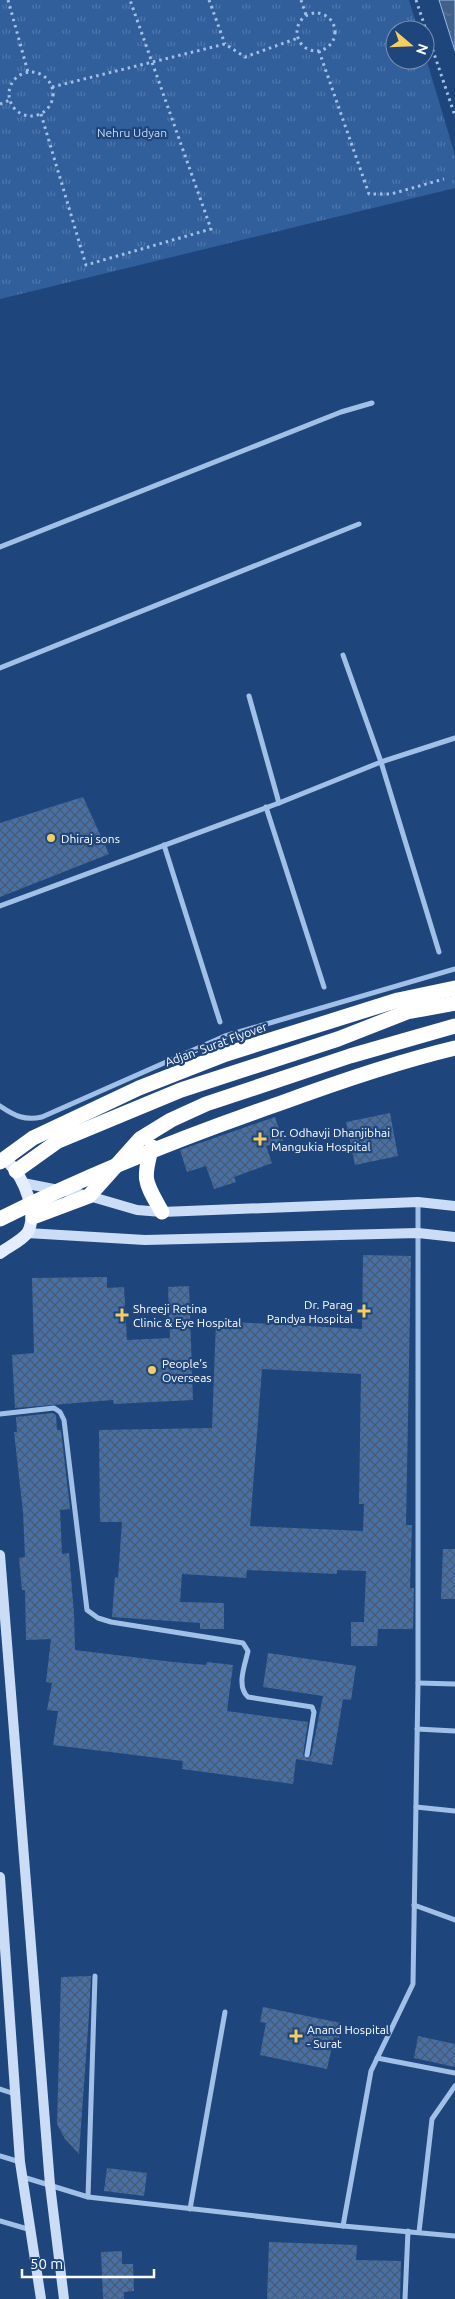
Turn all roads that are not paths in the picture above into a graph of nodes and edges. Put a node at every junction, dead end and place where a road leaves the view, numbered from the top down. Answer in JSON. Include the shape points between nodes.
{"nodes":[{"id":1,"x":372,"y":404,"type":"dead end"},
{"id":2,"x":359,"y":524,"type":"dead end"},
{"id":3,"x":0,"y":547,"type":"edge"},
{"id":4,"x":343,"y":656,"type":"dead end"},
{"id":5,"x":0,"y":668,"type":"edge"},
{"id":6,"x":249,"y":696,"type":"dead end"},
{"id":7,"x":455,"y":738,"type":"edge"},
{"id":8,"x":381,"y":762,"type":"junction"},
{"id":9,"x":279,"y":803,"type":"junction"},
{"id":10,"x":266,"y":808,"type":"junction"},
{"id":11,"x":164,"y":845,"type":"junction"},
{"id":12,"x":0,"y":906,"type":"edge"},
{"id":13,"x":439,"y":952,"type":"dead end"},
{"id":14,"x":455,"y":969,"type":"edge"},
{"id":15,"x":324,"y":987,"type":"dead end"},
{"id":16,"x":455,"y":988,"type":"edge"},
{"id":17,"x":455,"y":1003,"type":"edge"},
{"id":18,"x":220,"y":1022,"type":"dead end"},
{"id":19,"x":455,"y":1026,"type":"edge"},
{"id":20,"x":455,"y":1048,"type":"edge"},
{"id":21,"x":0,"y":1106,"type":"edge"},
{"id":22,"x":170,"y":1120,"type":"junction"},
{"id":23,"x":0,"y":1156,"type":"edge"},
{"id":24,"x":0,"y":1162,"type":"edge"},
{"id":25,"x":20,"y":1177,"type":"junction"},
{"id":26,"x":88,"y":1196,"type":"junction"},
{"id":27,"x":418,"y":1202,"type":"junction"},
{"id":28,"x":455,"y":1206,"type":"edge"},
{"id":29,"x":162,"y":1212,"type":"junction"},
{"id":30,"x":33,"y":1217,"type":"junction"},
{"id":31,"x":0,"y":1219,"type":"edge"},
{"id":32,"x":27,"y":1233,"type":"junction"},
{"id":33,"x":418,"y":1233,"type":"junction"},
{"id":34,"x":455,"y":1237,"type":"edge"},
{"id":35,"x":0,"y":1253,"type":"edge"},
{"id":36,"x":0,"y":1414,"type":"edge"},
{"id":37,"x":0,"y":1555,"type":"edge"},
{"id":38,"x":418,"y":1683,"type":"junction"},
{"id":39,"x":455,"y":1684,"type":"edge"},
{"id":40,"x":417,"y":1729,"type":"junction"},
{"id":41,"x":455,"y":1731,"type":"edge"},
{"id":42,"x":308,"y":1755,"type":"dead end"},
{"id":43,"x":416,"y":1807,"type":"junction"},
{"id":44,"x":455,"y":1811,"type":"edge"},
{"id":45,"x":0,"y":1877,"type":"edge"},
{"id":46,"x":414,"y":1905,"type":"junction"},
{"id":47,"x":455,"y":1920,"type":"edge"},
{"id":48,"x":95,"y":1976,"type":"dead end"},
{"id":49,"x":225,"y":2012,"type":"dead end"},
{"id":50,"x":377,"y":2058,"type":"junction"},
{"id":51,"x":455,"y":2073,"type":"edge"},
{"id":52,"x":455,"y":2086,"type":"edge"},
{"id":53,"x":0,"y":2089,"type":"edge"},
{"id":54,"x":16,"y":2094,"type":"junction"},
{"id":55,"x":0,"y":2156,"type":"edge"},
{"id":56,"x":20,"y":2162,"type":"junction"},
{"id":57,"x":22,"y":2177,"type":"junction"},
{"id":58,"x":50,"y":2185,"type":"junction"},
{"id":59,"x":88,"y":2197,"type":"junction"},
{"id":60,"x":190,"y":2210,"type":"junction"},
{"id":61,"x":0,"y":2221,"type":"edge"},
{"id":62,"x":343,"y":2226,"type":"junction"},
{"id":63,"x":31,"y":2230,"type":"junction"},
{"id":64,"x":408,"y":2232,"type":"junction"},
{"id":65,"x":419,"y":2232,"type":"junction"},
{"id":66,"x":455,"y":2236,"type":"edge"},
{"id":67,"x":38,"y":2296,"type":"edge"},
{"id":68,"x":64,"y":2299,"type":"edge"},
{"id":69,"x":404,"y":2299,"type":"edge"}],
"edges":[{"from":1,"to":3,"type":"street","via":[[341,412]]},
{"from":2,"to":5,"type":"street"},
{"from":4,"to":8,"type":"street"},
{"from":6,"to":9,"type":"street"},
{"from":7,"to":8,"type":"street"},
{"from":8,"to":9,"type":"street"},
{"from":8,"to":13,"type":"street"},
{"from":9,"to":10,"type":"street"},
{"from":10,"to":11,"type":"street"},
{"from":10,"to":15,"type":"street"},
{"from":11,"to":12,"type":"street"},
{"from":11,"to":18,"type":"street"},
{"from":14,"to":21,"type":"street","via":[[225,1036],[42,1116],[31,1119],[16,1116]]},
{"from":16,"to":24,"type":"highway","name":"Adjan- Surat Flyover","via":[[398,1000],[226,1054],[139,1088],[33,1138]]},
{"from":17,"to":25,"type":"highway","via":[[406,1012],[338,1039],[181,1090],[58,1141]]},
{"from":19,"to":22,"type":"highway","via":[[350,1056],[206,1104]]},
{"from":20,"to":31,"type":"highway","via":[[327,1086],[193,1134],[54,1192]]},
{"from":22,"to":26,"type":"highway","via":[[140,1139]]},
{"from":22,"to":29,"type":"highway","via":[[155,1135],[146,1166],[145,1182]]},
{"from":23,"to":25,"type":"main road"},
{"from":25,"to":26,"type":"main road"},
{"from":25,"to":30,"type":"main road"},
{"from":26,"to":29,"type":"main road","via":[[137,1210]]},
{"from":26,"to":30,"type":"highway"},
{"from":27,"to":28,"type":"main road"},
{"from":27,"to":29,"type":"main road"},
{"from":27,"to":33,"type":"street"},
{"from":30,"to":32,"type":"main road"},
{"from":32,"to":33,"type":"main road","via":[[145,1240]]},
{"from":32,"to":35,"type":"main road"},
{"from":33,"to":34,"type":"main road"},
{"from":33,"to":38,"type":"street"},
{"from":36,"to":42,"type":"street","via":[[54,1408],[64,1420],[87,1610],[111,1622],[243,1643],[248,1651],[243,1692],[248,1696],[312,1707]]},
{"from":37,"to":58,"type":"main road"},
{"from":38,"to":39,"type":"street"},
{"from":38,"to":40,"type":"street"},
{"from":40,"to":41,"type":"street"},
{"from":40,"to":43,"type":"street"},
{"from":43,"to":44,"type":"street"},
{"from":43,"to":46,"type":"street"},
{"from":45,"to":54,"type":"main road"},
{"from":46,"to":47,"type":"street"},
{"from":46,"to":50,"type":"street","via":[[413,1984]]},
{"from":48,"to":59,"type":"street"},
{"from":49,"to":60,"type":"street"},
{"from":50,"to":51,"type":"street"},
{"from":50,"to":62,"type":"street","via":[[371,2071]]},
{"from":52,"to":65,"type":"street","via":[[432,2120]]},
{"from":53,"to":54,"type":"street"},
{"from":54,"to":56,"type":"main road"},
{"from":55,"to":56,"type":"street"},
{"from":56,"to":57,"type":"main road"},
{"from":57,"to":58,"type":"street"},
{"from":57,"to":63,"type":"main road"},
{"from":58,"to":59,"type":"street"},
{"from":58,"to":68,"type":"main road"},
{"from":59,"to":60,"type":"street"},
{"from":60,"to":62,"type":"street"},
{"from":61,"to":63,"type":"street"},
{"from":62,"to":64,"type":"street"},
{"from":63,"to":67,"type":"main road"},
{"from":64,"to":65,"type":"street"},
{"from":64,"to":69,"type":"street"},
{"from":65,"to":66,"type":"street"}]}
